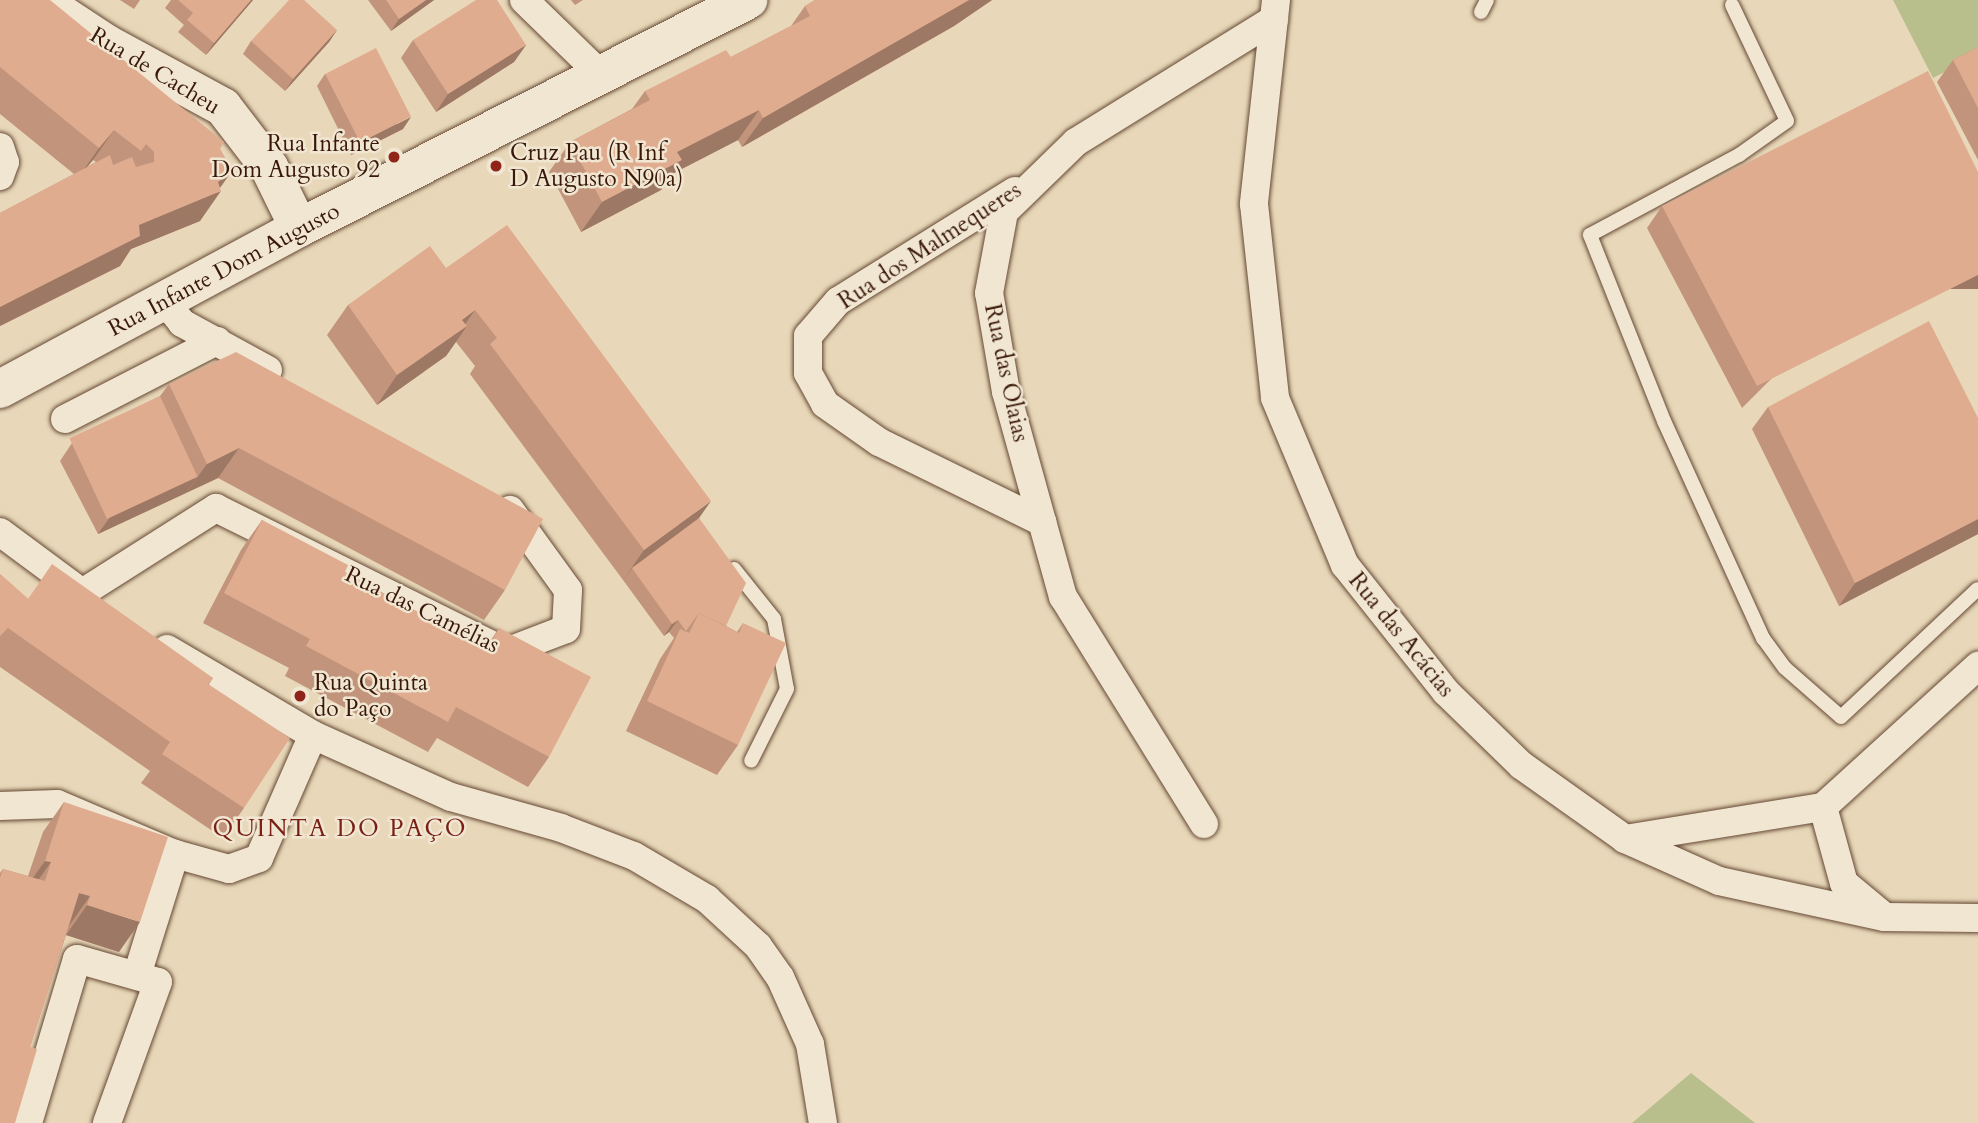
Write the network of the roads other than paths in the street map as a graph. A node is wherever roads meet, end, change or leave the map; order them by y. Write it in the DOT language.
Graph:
graph roads {
  1 [pos="40,0"];
  2 [pos="524,0"];
  3 [pos="748,0"];
  4 [pos="1732,5"];
  5 [pos="1275,10"];
  6 [pos="601,75"];
  7 [pos="0,147"];
  8 [pos="1045,173"];
  9 [pos="0,176"];
  10 [pos="299,228"];
  11 [pos="166,303"];
  12 [pos="217,341"];
  13 [pos="38,368"];
  14 [pos="289,383"];
  15 [pos="0,389"];
  16 [pos="0,410"];
  17 [pos="65,419"];
  18 [pos="490,492"];
  19 [pos="1042,522"];
  20 [pos="0,532"];
  21 [pos="724,555"];
  22 [pos="1978,589"];
  23 [pos="143,633"];
  24 [pos="1978,666"];
  25 [pos="313,735"];
  26 [pos="751,761"];
  27 [pos="0,806"];
  28 [pos="1823,807"];
  29 [pos="1204,824"];
  30 [pos="1625,839"];
  31 [pos="175,854"];
  32 [pos="1884,917"];
  33 [pos="1978,918"];
  34 [pos="137,975"];
  35 [pos="27,1123"];
  36 [pos="107,1123"];
  37 [pos="823,1123"];
  1 -- 10 [label="main road, Rua de Cacheu"];
  2 -- 6 [label="street"];
  3 -- 6 [label="main road, Rua Infante Dom Augusto"];
  4 -- 22 [label="lane"];
  5 -- 8 [label="street, Rua das Olaias"];
  5 -- 30 [label="street, Rua das Acácias"];
  6 -- 10 [label="main road, Rua Infante Dom Augusto"];
  7 -- 9 [label="street"];
  8 -- 19 [label="street, Rua das Olaias"];
  8 -- 19 [label="street, Rua dos Malmequeres"];
  10 -- 11 [label="main road, Rua Infante Dom Augusto"];
  11 -- 12 [label="street"];
  11 -- 13 [label="main road, Rua Infante Dom Augusto"];
  12 -- 14 [label="street"];
  12 -- 17 [label="street"];
  13 -- 15 [label="main road, Rua Infante Dom Augusto"];
  13 -- 16 [label="street"];
  18 -- 20 [label="street, Rua das Camélias"];
  19 -- 29 [label="street, Rua das Olaias"];
  21 -- 26 [label="lane"];
  23 -- 25 [label="street"];
  24 -- 28 [label="street"];
  25 -- 31 [label="street"];
  25 -- 37 [label="street"];
  27 -- 31 [label="street"];
  28 -- 30 [label="street"];
  28 -- 32 [label="street"];
  30 -- 32 [label="street, Rua das Acácias"];
  31 -- 34 [label="street"];
  32 -- 33 [label="street, Rua das Acácias"];
  34 -- 35 [label="street"];
  34 -- 36 [label="street"];
}
